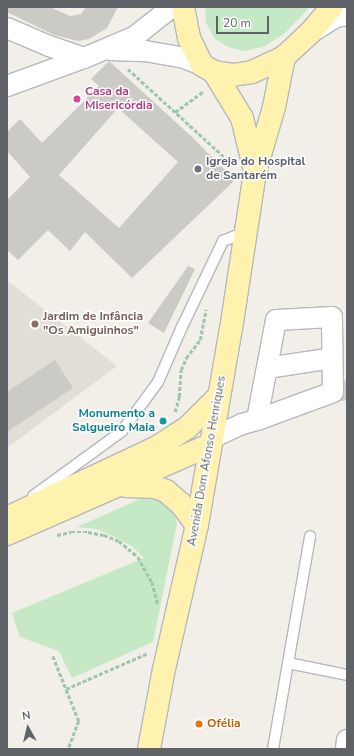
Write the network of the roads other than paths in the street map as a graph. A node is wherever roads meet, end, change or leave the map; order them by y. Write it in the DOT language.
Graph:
graph roads {
  1 [pos="172,7"];
  2 [pos="183,7"];
  3 [pos="332,7"];
  4 [pos="347,15"];
  5 [pos="7,28"];
  6 [pos="310,33"];
  7 [pos="104,50"];
  8 [pos="284,57"];
  9 [pos="84,58"];
  10 [pos="208,68"];
  11 [pos="7,86"];
  12 [pos="255,172"];
  13 [pos="245,232"];
  14 [pos="332,358"];
  15 [pos="267,368"];
  16 [pos="219,396"];
  17 [pos="256,420"];
  18 [pos="211,442"];
  19 [pos="118,486"];
  20 [pos="7,517"];
  21 [pos="197,525"];
  22 [pos="7,534"];
  23 [pos="310,536"];
  24 [pos="288,663"];
  25 [pos="347,675"];
  26 [pos="347,740"];
  27 [pos="149,749"];
  28 [pos="273,749"];
  29 [pos="346,749"];
  1 -- 7 [label="street"];
  2 -- 10 [label="main road, Avenida Dom Afonso Henriques"];
  3 -- 6 [label="main road"];
  4 -- 6 [label="street"];
  5 -- 9 [label="street"];
  6 -- 8 [label="main road"];
  7 -- 9 [label="street"];
  7 -- 10 [label="street"];
  8 -- 10 [label="main road"];
  8 -- 12 [label="main road, Avenida Dom Afonso Henriques"];
  9 -- 11 [label="street"];
  10 -- 12 [label="main road, Avenida Dom Afonso Henriques"];
  12 -- 13 [label="main road, Avenida Dom Afonso Henriques"];
  13 -- 16 [label="main road, Avenida Dom Afonso Henriques"];
  13 -- 20 [label="lane"];
  14 -- 15 [label="street"];
  14 -- 15 [label="street"];
  14 -- 17 [label="street"];
  15 -- 17 [label="street"];
  16 -- 18 [label="main road, Avenida Dom Afonso Henriques"];
  16 -- 20 [label="main road"];
  17 -- 18 [label="street"];
  18 -- 19 [label="main road"];
  18 -- 21 [label="main road, Avenida Dom Afonso Henriques"];
  19 -- 21 [label="main road"];
  19 -- 22 [label="main road"];
  21 -- 27 [label="main road, Avenida Dom Afonso Henriques"];
  23 -- 24 [label="lane"];
  24 -- 25 [label="lane"];
  24 -- 28 [label="lane"];
  26 -- 29 [label="street"];
}
